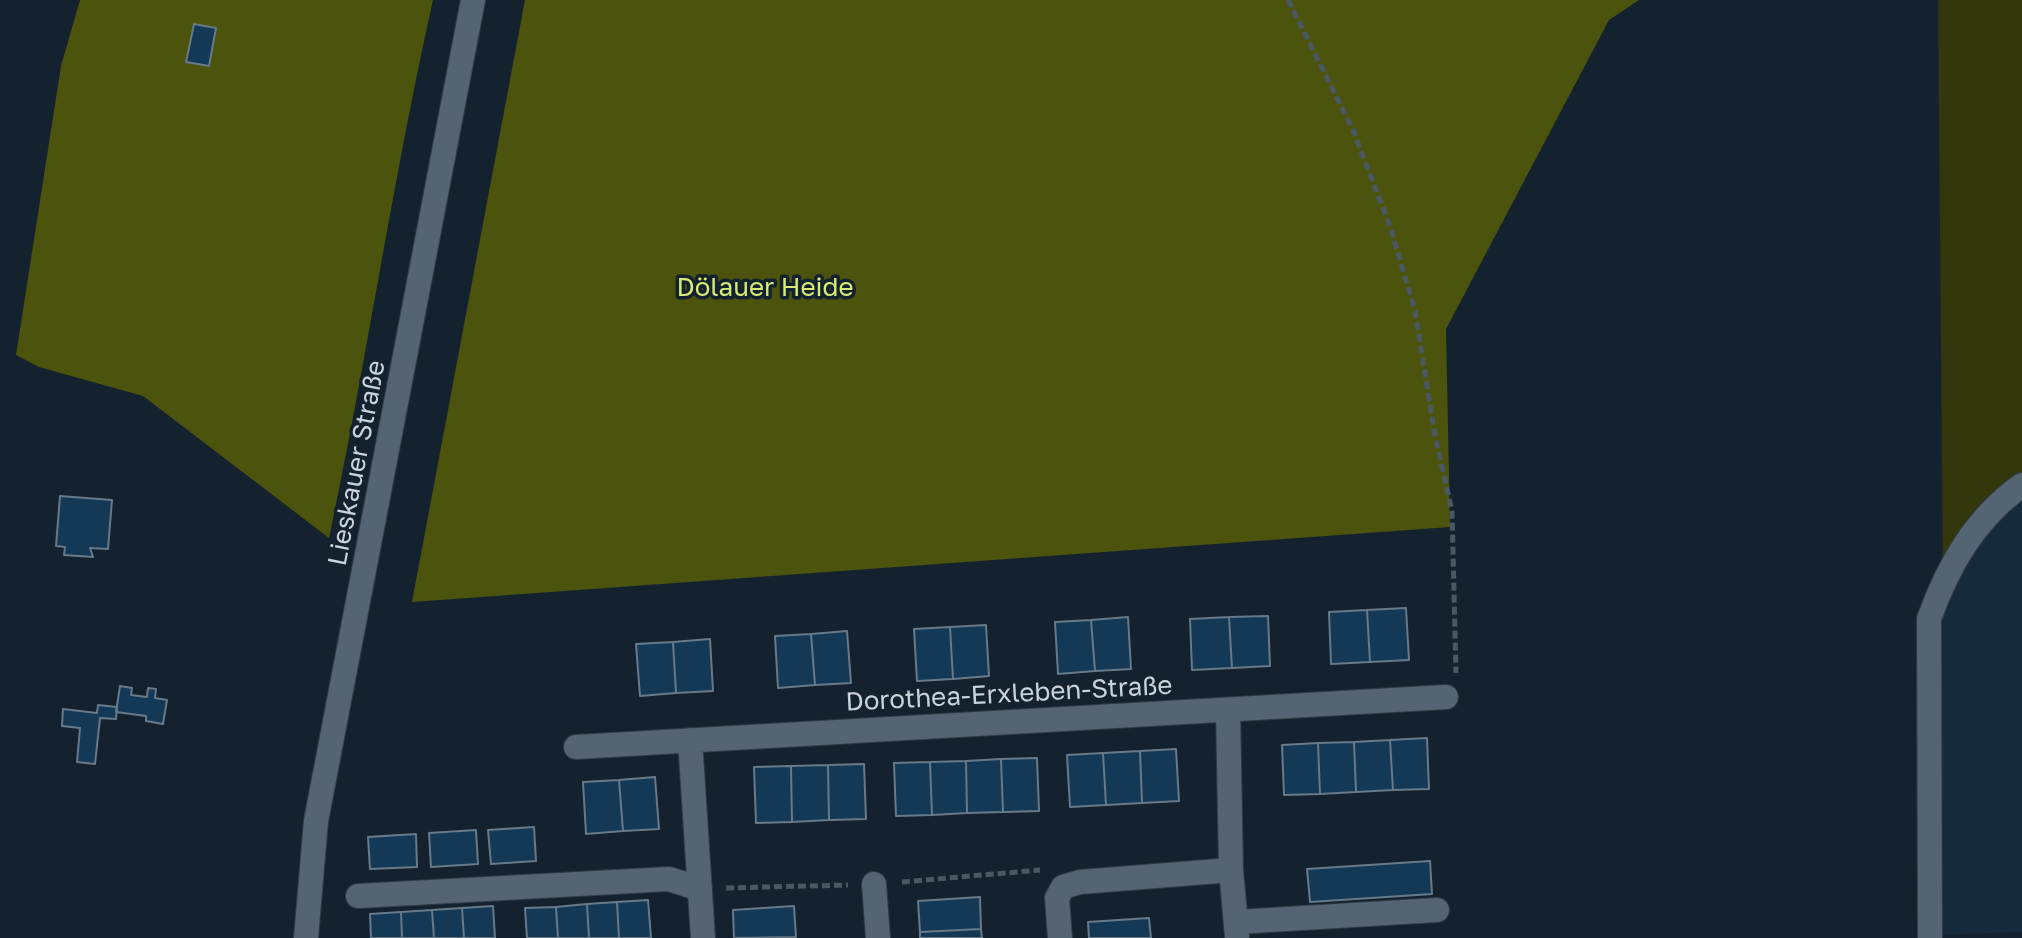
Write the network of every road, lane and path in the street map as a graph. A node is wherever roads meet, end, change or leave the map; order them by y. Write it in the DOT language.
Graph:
graph roads {
  1 [pos="473,0"];
  2 [pos="1288,0"];
  3 [pos="2022,485"];
  4 [pos="1446,697"];
  5 [pos="1228,710"];
  6 [pos="690,740"];
  7 [pos="576,747"];
  8 [pos="1231,870"];
  9 [pos="874,884"];
  10 [pos="700,889"];
  11 [pos="358,896"];
  12 [pos="1437,910"];
  13 [pos="1236,930"];
  14 [pos="306,938"];
  15 [pos="703,938"];
  16 [pos="878,938"];
  17 [pos="1060,938"];
  18 [pos="1930,938"];
  1 -- 14 [label="street, Lieskauer Straße"];
  2 -- 4 [label="path"];
  3 -- 18 [label="street"];
  4 -- 5 [label="street, Dorothea-Erxleben-Straße"];
  5 -- 6 [label="street, Dorothea-Erxleben-Straße"];
  5 -- 8 [label="street"];
  6 -- 7 [label="street, Dorothea-Erxleben-Straße"];
  6 -- 10 [label="street"];
  8 -- 13 [label="street"];
  8 -- 17 [label="street"];
  9 -- 16 [label="street"];
  10 -- 11 [label="street"];
  10 -- 15 [label="street"];
  12 -- 13 [label="street"];
}
